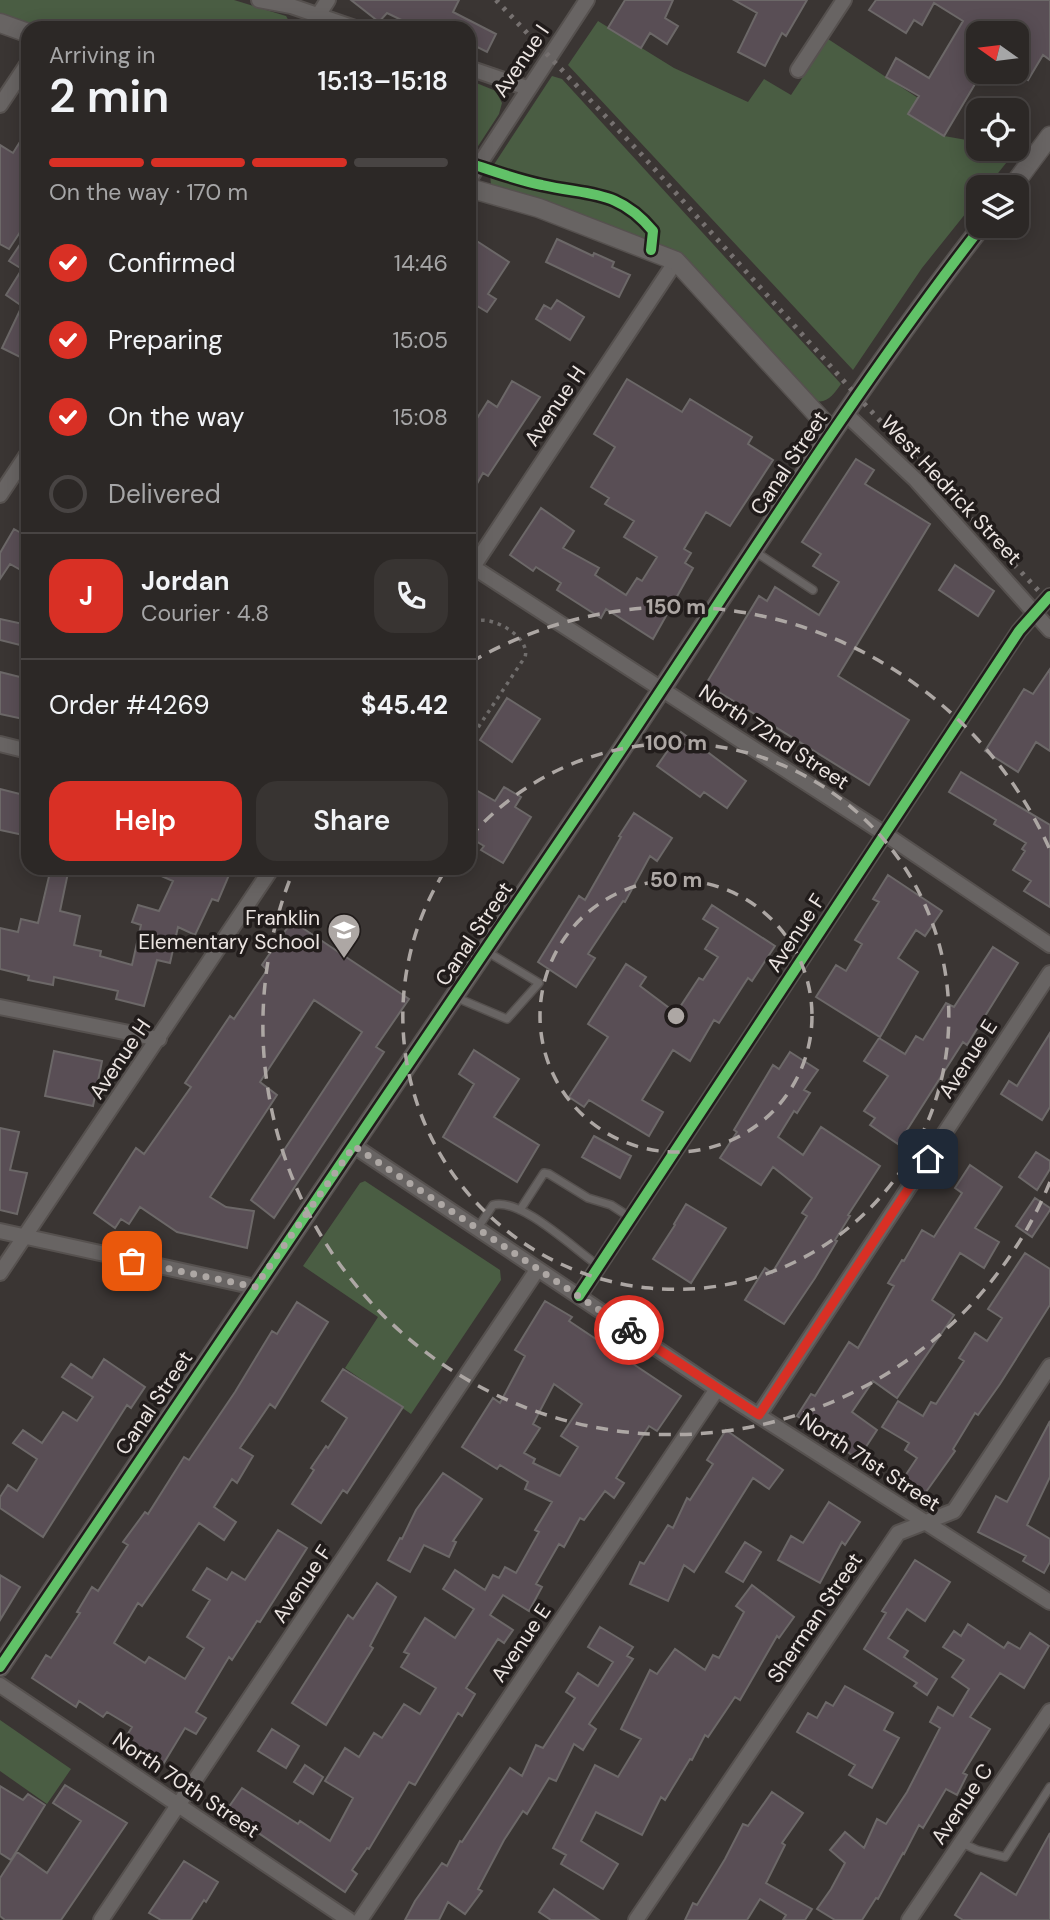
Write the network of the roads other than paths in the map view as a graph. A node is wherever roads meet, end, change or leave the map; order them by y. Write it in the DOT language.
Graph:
graph roads {
  1 [pos="259,0"];
  2 [pos="328,0"];
  3 [pos="587,0"];
  4 [pos="844,0"];
  5 [pos="318,15"];
  6 [pos="314,21"];
  7 [pos="335,21"];
  8 [pos="0,23"];
  9 [pos="21,30"];
  10 [pos="476,70"];
  11 [pos="798,70"];
  12 [pos="21,73"];
  13 [pos="527,88"];
  14 [pos="0,105"];
  15 [pos="1050,136"];
  16 [pos="476,169"];
  17 [pos="1021,175"];
  18 [pos="476,190"];
  19 [pos="973,238"];
  20 [pos="676,261"];
  21 [pos="845,413"];
  22 [pos="832,431"];
  23 [pos="21,464"];
  24 [pos="0,495"];
  25 [pos="753,551"];
  26 [pos="476,562"];
  27 [pos="476,573"];
  28 [pos="813,590"];
  29 [pos="1050,596"];
  30 [pos="1035,614"];
  31 [pos="1050,630"];
  32 [pos="663,689"];
  33 [pos="0,744"];
  34 [pos="21,749"];
  35 [pos="885,834"];
  36 [pos="267,875"];
  37 [pos="1050,944"];
  38 [pos="486,951"];
  39 [pos="1050,973"];
  40 [pos="455,997"];
  41 [pos="0,1007"];
  42 [pos="159,1039"];
  43 [pos="354,1146"];
  44 [pos="520,1210"];
  45 [pos="631,1218"];
  46 [pos="477,1230"];
  47 [pos="0,1231"];
  48 [pos="25,1237"];
  49 [pos="599,1266"];
  50 [pos="537,1270"];
  51 [pos="0,1273"];
  52 [pos="255,1287"];
  53 [pos="579,1296"];
  54 [pos="1050,1366"];
  55 [pos="717,1389"];
  56 [pos="759,1415"];
  57 [pos="924,1522"];
  58 [pos="1050,1602"];
  59 [pos="0,1667"];
  60 [pos="0,1685"];
  61 [pos="1050,1711"];
  62 [pos="1050,1787"];
  63 [pos="179,1805"];
  64 [pos="961,1842"];
  65 [pos="101,1920"];
  66 [pos="349,1920"];
  67 [pos="360,1920"];
  68 [pos="636,1920"];
  69 [pos="909,1920"];
  1 -- 5 [label="street"];
  2 -- 5 [label="street"];
  3 -- 13 [label="street, Avenue I"];
  4 -- 11 [label="street"];
  5 -- 6 [label="street"];
  5 -- 7 [label="street"];
  8 -- 9 [label="street"];
  10 -- 13 [label="street"];
  12 -- 14 [label="street"];
  13 -- 16 [label="street, Avenue I"];
  15 -- 17 [label="street"];
  18 -- 20 [label="street"];
  19 -- 21 [label="street, Canal Street"];
  20 -- 22 [label="street"];
  20 -- 26 [label="street, Avenue H"];
  21 -- 22 [label="street, Canal Street"];
  21 -- 30 [label="street, West Hedrick Street"];
  22 -- 25 [label="street, Canal Street"];
  23 -- 24 [label="street"];
  25 -- 28 [label="lane"];
  25 -- 32 [label="street, Canal Street"];
  27 -- 32 [label="street, North 72nd Street"];
  29 -- 30 [label="street, Avenue F"];
  30 -- 31 [label="street, West Hedrick Street"];
  30 -- 35 [label="street, Avenue F"];
  32 -- 35 [label="street, North 72nd Street"];
  32 -- 38 [label="street, Canal Street"];
  33 -- 34 [label="street"];
  35 -- 37 [label="street, North 72nd Street"];
  35 -- 45 [label="street, Avenue F"];
  36 -- 42 [label="street, Avenue H"];
  38 -- 40 [label="street, Canal Street"];
  38 -- 40 [label="lane"];
  39 -- 56 [label="street, Avenue E"];
  40 -- 43 [label="street, Canal Street"];
  41 -- 42 [label="street"];
  42 -- 48 [label="street, Avenue H"];
  43 -- 46 [label="street, North 71st Street"];
  43 -- 52 [label="street, Canal Street"];
  44 -- 45 [label="lane"];
  44 -- 46 [label="lane"];
  44 -- 49 [label="lane"];
  45 -- 49 [label="street, Avenue F"];
  46 -- 50 [label="street, North 71st Street"];
  47 -- 48 [label="street"];
  48 -- 51 [label="street, Avenue H"];
  48 -- 52 [label="street"];
  49 -- 53 [label="street, Avenue F"];
  50 -- 53 [label="street, North 71st Street"];
  50 -- 63 [label="street, Avenue F"];
  52 -- 59 [label="street, Canal Street"];
  53 -- 55 [label="street, North 71st Street"];
  54 -- 57 [label="street, Sherman Street"];
  55 -- 56 [label="street, North 71st Street"];
  55 -- 67 [label="street, Avenue E"];
  56 -- 57 [label="street, North 71st Street"];
  57 -- 58 [label="street, North 71st Street"];
  57 -- 68 [label="street, Sherman Street"];
  60 -- 63 [label="street, North 70th Street"];
  61 -- 64 [label="street, Avenue C"];
  62 -- 64 [label="lane"];
  63 -- 65 [label="street, Avenue F"];
  63 -- 66 [label="street, North 70th Street"];
  64 -- 69 [label="street, Avenue C"];
}
